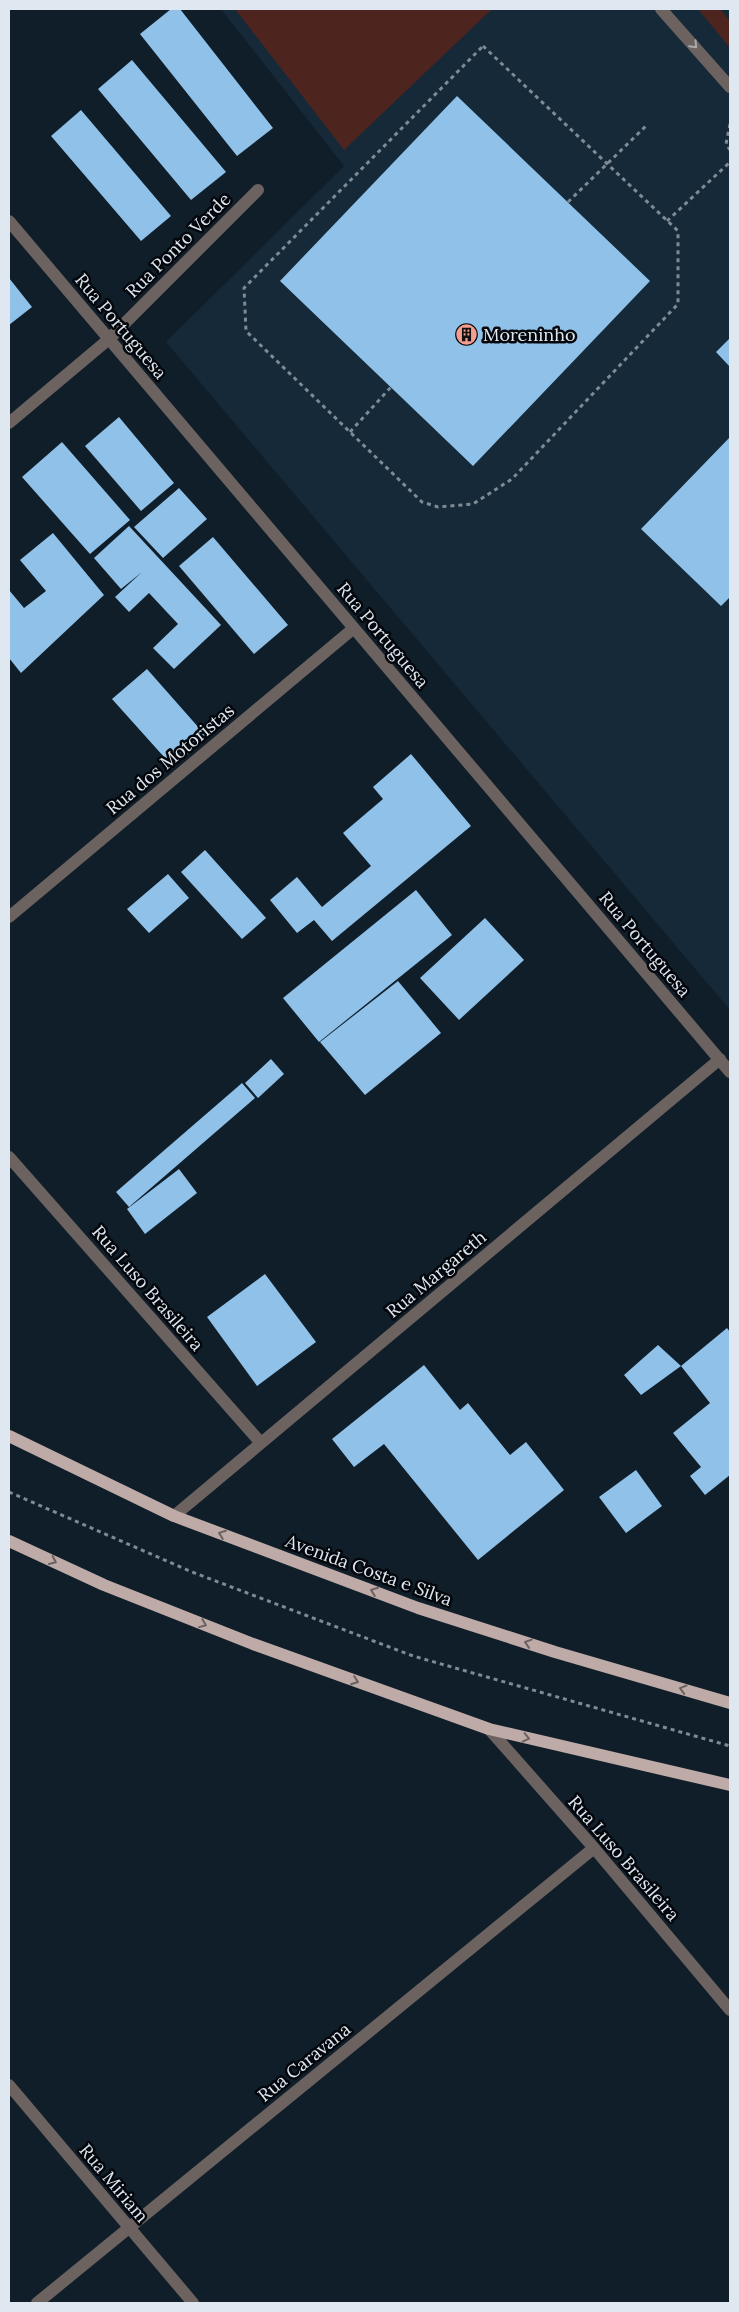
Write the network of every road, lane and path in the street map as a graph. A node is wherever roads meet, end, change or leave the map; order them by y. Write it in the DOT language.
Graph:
graph roads {
  1 [pos="661,9"];
  2 [pos="730,87"];
  3 [pos="648,124"];
  4 [pos="730,124"];
  5 [pos="730,150"];
  6 [pos="730,162"];
  7 [pos="606,163"];
  8 [pos="258,190"];
  9 [pos="568,202"];
  10 [pos="9,221"];
  11 [pos="667,221"];
  12 [pos="108,339"];
  13 [pos="391,386"];
  14 [pos="9,423"];
  15 [pos="350,432"];
  16 [pos="354,628"];
  17 [pos="9,917"];
  18 [pos="720,1059"];
  19 [pos="730,1072"];
  20 [pos="9,1156"];
  21 [pos="9,1436"];
  22 [pos="261,1443"];
  23 [pos="9,1492"];
  24 [pos="174,1516"];
  25 [pos="9,1541"];
  26 [pos="730,1703"];
  27 [pos="489,1729"];
  28 [pos="730,1746"];
  29 [pos="730,1785"];
  30 [pos="594,1848"];
  31 [pos="730,2010"];
  32 [pos="9,2086"];
  33 [pos="129,2228"];
  34 [pos="37,2303"];
  35 [pos="193,2303"];
  1 -- 2 [label="street, one-way"];
  3 -- 7 [label="path"];
  4 -- 5 [label="path"];
  6 -- 11 [label="path"];
  7 -- 9 [label="path"];
  7 -- 11 [label="path"];
  7 -- 15 [label="path"];
  8 -- 12 [label="street, Rua Ponto Verde"];
  10 -- 12 [label="street, Rua Portuguesa"];
  11 -- 15 [label="path"];
  12 -- 14 [label="street, Rua Ponto Verde"];
  12 -- 16 [label="street, Rua Portuguesa"];
  13 -- 15 [label="path"];
  16 -- 17 [label="street, Rua dos Motoristas"];
  16 -- 18 [label="street, Rua Portuguesa"];
  18 -- 19 [label="street, Rua Portuguesa"];
  18 -- 22 [label="street, Rua Margareth"];
  20 -- 22 [label="street, Rua Luso Brasileira"];
  21 -- 24 [label="main road, Avenida Costa e Silva"];
  22 -- 24 [label="street, Rua Margareth"];
  23 -- 28 [label="path"];
  26 -- 24 [label="main road, Avenida Costa e Silva, one-way"];
  25 -- 27 [label="main road, one-way"];
  27 -- 29 [label="main road, one-way"];
  27 -- 30 [label="street, Rua Luso Brasileira"];
  30 -- 31 [label="street, Rua Luso Brasileira"];
  30 -- 33 [label="street, Rua Caravana"];
  32 -- 33 [label="street, Rua Miriam"];
  33 -- 34 [label="street, Rua Caravana"];
  33 -- 35 [label="street, Rua Miriam"];
}
